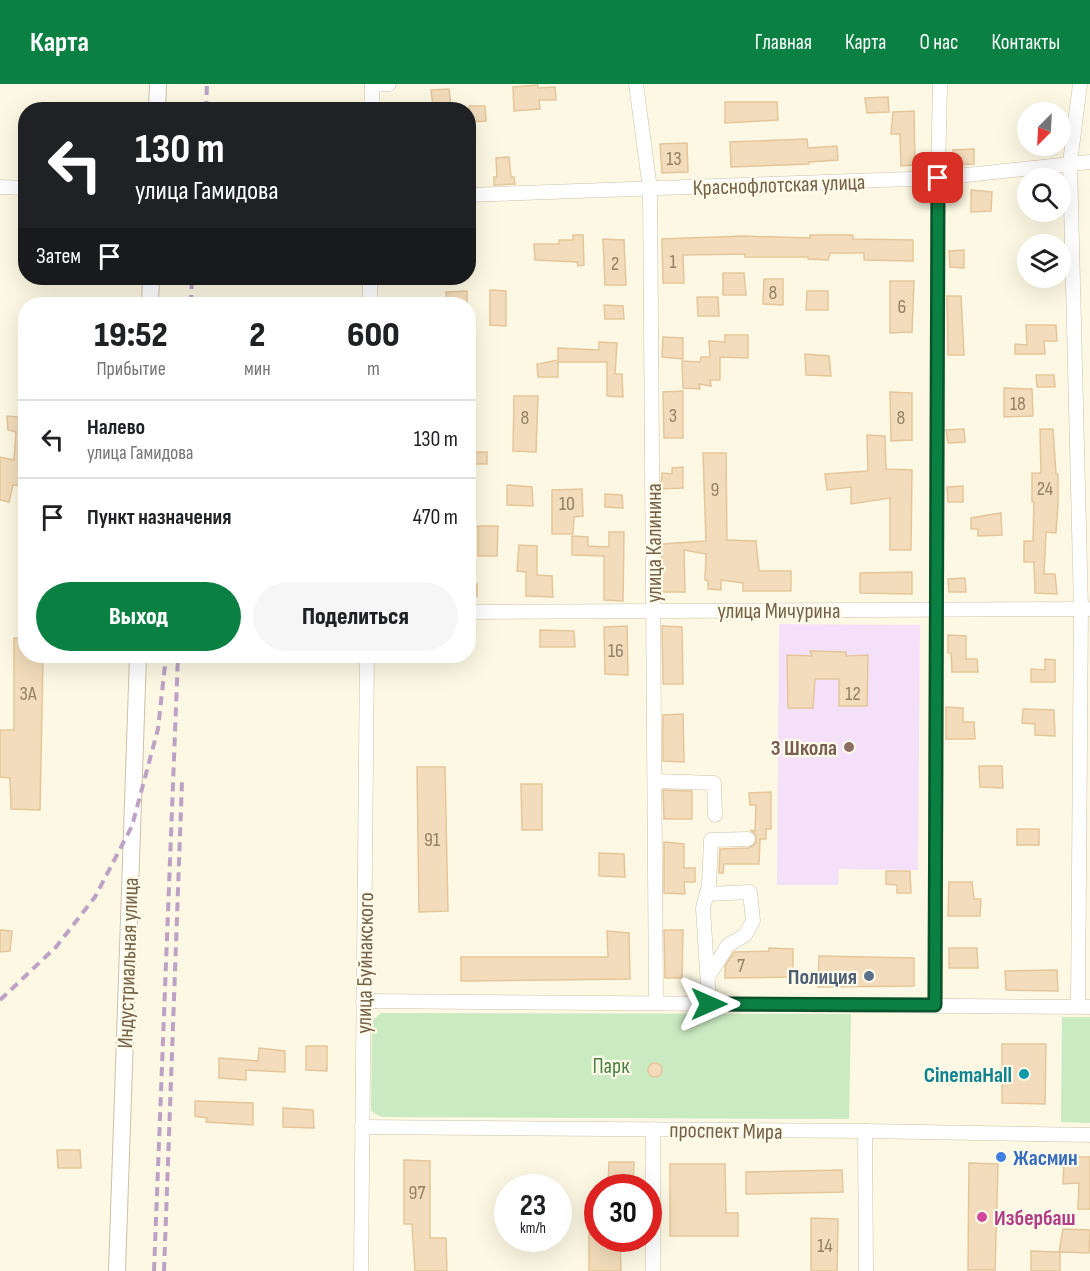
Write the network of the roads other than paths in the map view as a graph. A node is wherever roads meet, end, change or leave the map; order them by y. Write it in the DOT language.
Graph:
graph roads {
  1 [pos="158,84"];
  2 [pos="389,84"];
  3 [pos="636,84"];
  4 [pos="940,84"];
  5 [pos="1080,84"];
  6 [pos="372,85"];
  7 [pos="157,102"];
  8 [pos="372,102"];
  9 [pos="1090,162"];
  10 [pos="1070,163"];
  11 [pos="938,178"];
  12 [pos="0,187"];
  13 [pos="18,188"];
  14 [pos="650,189"];
  15 [pos="476,195"];
  16 [pos="937,609"];
  17 [pos="1086,609"];
  18 [pos="653,611"];
  19 [pos="476,612"];
  20 [pos="138,663"];
  21 [pos="367,663"];
  22 [pos="654,781"];
  23 [pos="715,815"];
  24 [pos="748,838"];
  25 [pos="707,894"];
  26 [pos="708,977"];
  27 [pos="363,1000"];
  28 [pos="656,1003"];
  29 [pos="709,1004"];
  30 [pos="935,1005"];
  31 [pos="1084,1007"];
  32 [pos="362,1127"];
  33 [pos="653,1129"];
  34 [pos="865,1131"];
  35 [pos="1090,1135"];
  36 [pos="117,1271"];
  37 [pos="361,1271"];
  38 [pos="653,1271"];
  39 [pos="866,1271"];
  1 -- 7 [label="street"];
  2 -- 6 [label="street"];
  3 -- 14 [label="street, улица Калинина"];
  4 -- 11 [label="street"];
  5 -- 10 [label="street"];
  6 -- 8 [label="street"];
  9 -- 10 [label="street, Краснофлотская улица"];
  10 -- 11 [label="street, Краснофлотская улица"];
  10 -- 17 [label="street"];
  11 -- 14 [label="street, Краснофлотская улица"];
  11 -- 16 [label="street"];
  12 -- 13 [label="street"];
  14 -- 15 [label="street, Краснофлотская улица"];
  14 -- 18 [label="street, улица Калинина"];
  16 -- 17 [label="street, улица Мичурина"];
  16 -- 18 [label="street, улица Мичурина"];
  16 -- 30 [label="street"];
  17 -- 31 [label="street"];
  18 -- 19 [label="street, улица Мичурина"];
  18 -- 22 [label="street, улица Калинина"];
  20 -- 36 [label="street, Индустриальная улица"];
  21 -- 27 [label="street, улица Буйнакского"];
  22 -- 23 [label="street"];
  22 -- 28 [label="street, улица Калинина"];
  24 -- 25 [label="street"];
  25 -- 26 [label="street"];
  25 -- 26 [label="street"];
  26 -- 29 [label="street"];
  27 -- 28 [label="street"];
  27 -- 32 [label="street, улица Буйнакского"];
  28 -- 29 [label="street"];
  29 -- 30 [label="street"];
  30 -- 31 [label="street"];
  32 -- 33 [label="street, проспект Мира"];
  32 -- 37 [label="street, улица Буйнакского"];
  33 -- 34 [label="street, проспект Мира"];
  33 -- 38 [label="street"];
  34 -- 35 [label="street, проспект Мира"];
  34 -- 39 [label="street"];
}
